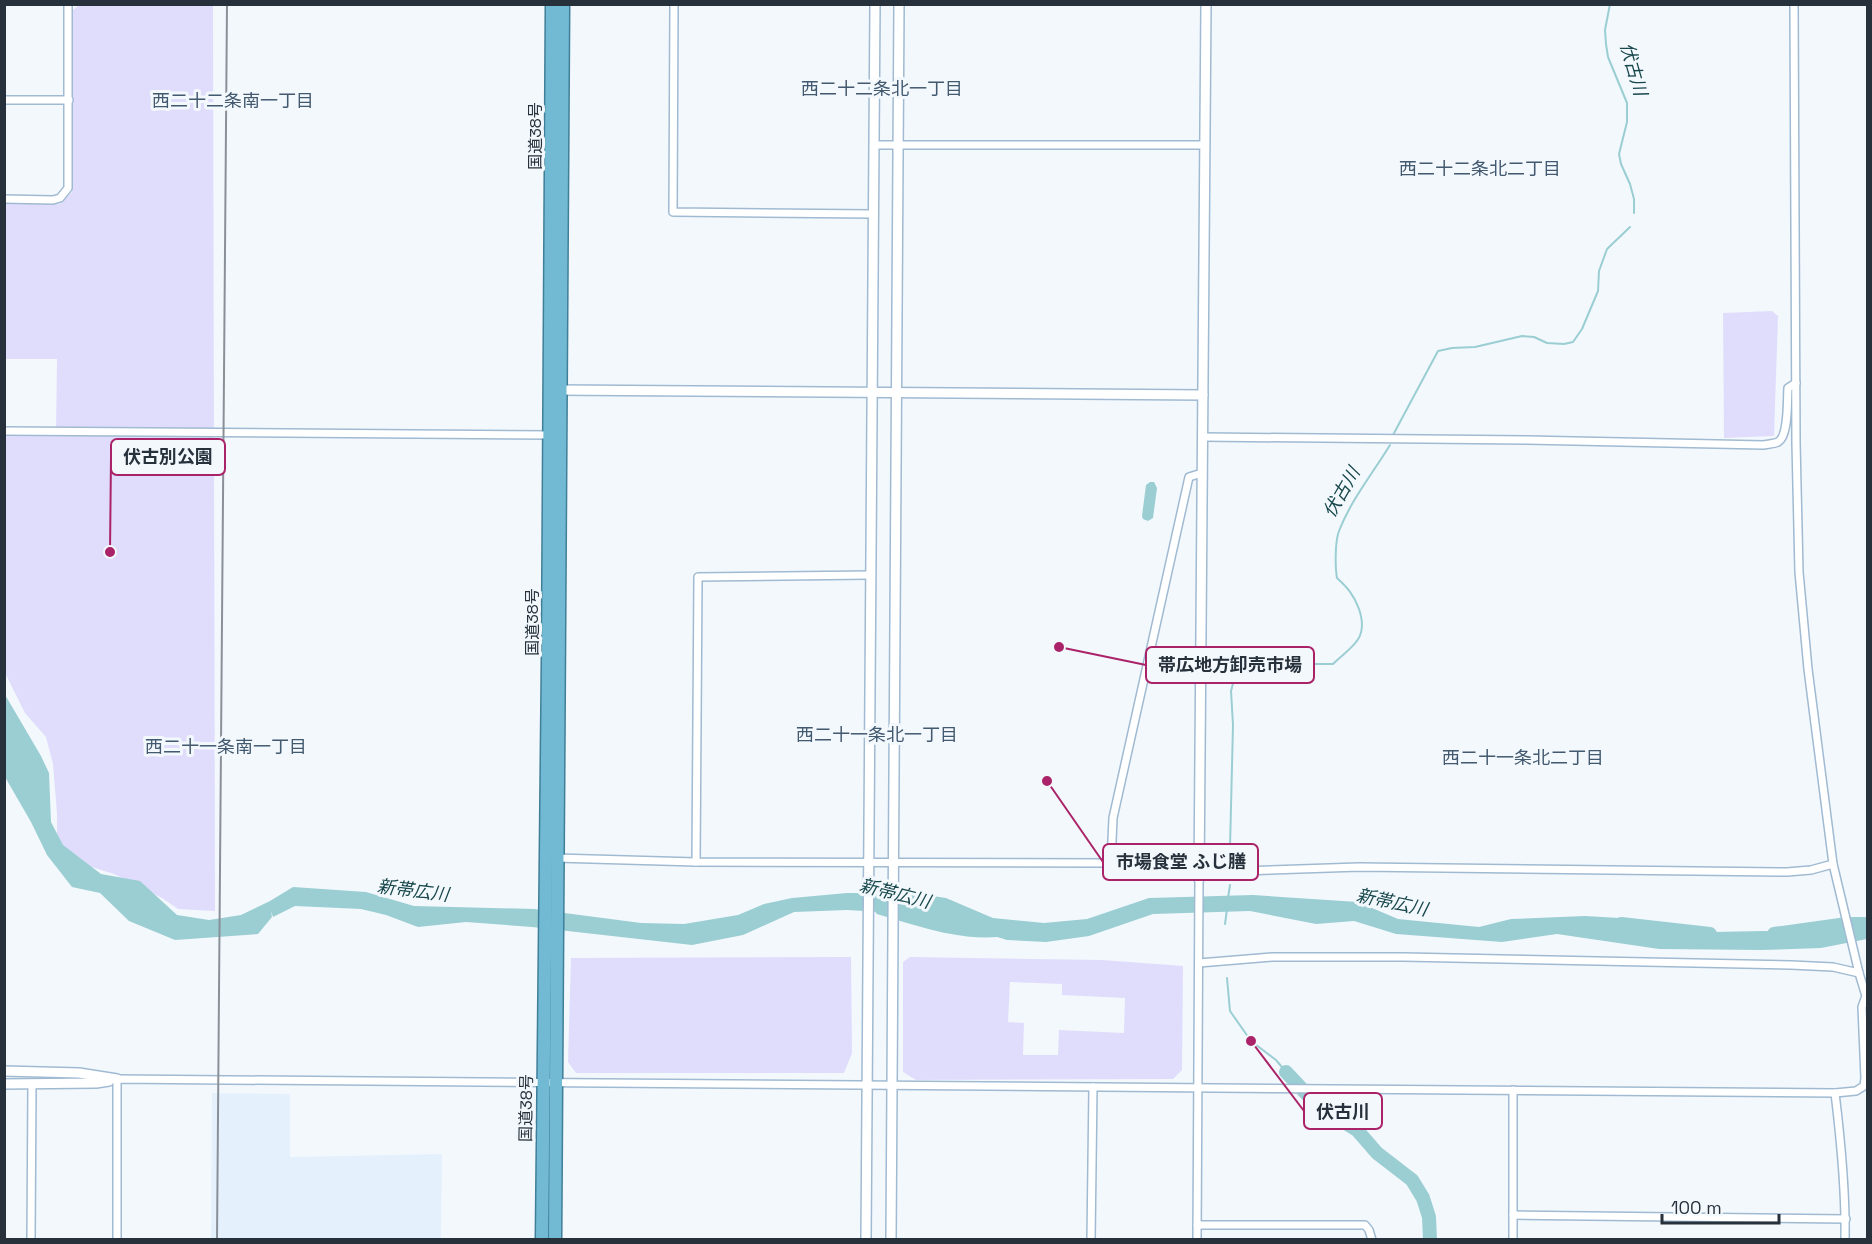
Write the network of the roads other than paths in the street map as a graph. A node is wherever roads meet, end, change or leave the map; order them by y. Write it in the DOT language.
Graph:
graph roads {
  1 [pos="68,4"];
  2 [pos="552,4"];
  3 [pos="563,4"];
  4 [pos="674,4"];
  5 [pos="875,4"];
  6 [pos="899,4"];
  7 [pos="1206,4"];
  8 [pos="1794,4"];
  9 [pos="4,100"];
  10 [pos="69,100"];
  11 [pos="898,144"];
  12 [pos="874,145"];
  13 [pos="1206,146"];
  14 [pos="4,199"];
  15 [pos="873,214"];
  16 [pos="1796,383"];
  17 [pos="555,390"];
  18 [pos="872,392"];
  19 [pos="897,392"];
  20 [pos="1203,395"];
  21 [pos="4,431"];
  22 [pos="555,435"];
  23 [pos="1203,437"];
  24 [pos="1202,473"];
  25 [pos="870,575"];
  26 [pos="552,858"];
  27 [pos="696,862"];
  28 [pos="868,862"];
  29 [pos="894,862"];
  30 [pos="1111,863"];
  31 [pos="1833,864"];
  32 [pos="1199,866"];
  33 [pos="1199,879"];
  34 [pos="1198,963"];
  35 [pos="1859,973"];
  36 [pos="4,1071"];
  37 [pos="32,1071"];
  38 [pos="117,1079"];
  39 [pos="550,1083"];
  40 [pos="4,1084"];
  41 [pos="32,1084"];
  42 [pos="866,1085"];
  43 [pos="892,1085"];
  44 [pos="1093,1087"];
  45 [pos="1198,1088"];
  46 [pos="1513,1090"];
  47 [pos="1834,1093"];
  48 [pos="1513,1215"];
  49 [pos="1846,1219"];
  50 [pos="1197,1226"];
  51 [pos="31,1239"];
  52 [pos="117,1239"];
  53 [pos="542,1239"];
  54 [pos="555,1239"];
  55 [pos="866,1239"];
  56 [pos="891,1239"];
  57 [pos="1091,1239"];
  58 [pos="1197,1239"];
  59 [pos="1372,1239"];
  60 [pos="1513,1239"];
  61 [pos="1845,1239"];
  1 -- 10 [label="street"];
  2 -- 17 [label="highway, 国道38号"];
  3 -- 17 [label="highway, 国道38号"];
  4 -- 15 [label="street"];
  5 -- 12 [label="street"];
  6 -- 11 [label="street"];
  7 -- 13 [label="street"];
  8 -- 16 [label="street"];
  9 -- 10 [label="street"];
  10 -- 14 [label="street"];
  11 -- 12 [label="street"];
  11 -- 13 [label="street"];
  11 -- 19 [label="street"];
  12 -- 15 [label="street"];
  13 -- 20 [label="street"];
  15 -- 18 [label="street"];
  16 -- 23 [label="street"];
  16 -- 31 [label="street"];
  17 -- 18 [label="street"];
  17 -- 22 [label="highway, 国道38号"];
  18 -- 19 [label="street"];
  18 -- 25 [label="street"];
  19 -- 20 [label="street"];
  19 -- 29 [label="street"];
  20 -- 23 [label="street"];
  21 -- 22 [label="street"];
  22 -- 26 [label="highway, 国道38号"];
  23 -- 24 [label="street"];
  24 -- 30 [label="street"];
  24 -- 32 [label="street"];
  25 -- 27 [label="street"];
  25 -- 28 [label="street"];
  26 -- 27 [label="street"];
  26 -- 39 [label="highway, 国道38号"];
  27 -- 28 [label="street"];
  28 -- 29 [label="street"];
  28 -- 42 [label="street"];
  29 -- 30 [label="street"];
  29 -- 43 [label="street"];
  30 -- 32 [label="street"];
  31 -- 32 [label="street"];
  31 -- 35 [label="street"];
  32 -- 33 [label="street"];
  33 -- 34 [label="street"];
  34 -- 35 [label="street"];
  34 -- 45 [label="street"];
  35 -- 47 [label="street"];
  36 -- 37 [label="street"];
  37 -- 38 [label="street"];
  37 -- 41 [label="street"];
  38 -- 39 [label="street"];
  38 -- 41 [label="street"];
  38 -- 52 [label="street"];
  39 -- 42 [label="street"];
  39 -- 53 [label="highway, 国道38号"];
  39 -- 54 [label="highway, 国道38号"];
  40 -- 41 [label="street"];
  41 -- 51 [label="street"];
  42 -- 43 [label="street"];
  42 -- 55 [label="street"];
  43 -- 44 [label="street"];
  43 -- 56 [label="street"];
  44 -- 45 [label="street"];
  44 -- 57 [label="street"];
  45 -- 46 [label="street"];
  45 -- 50 [label="street"];
  46 -- 47 [label="street"];
  46 -- 48 [label="street"];
  47 -- 49 [label="street"];
  48 -- 49 [label="street"];
  48 -- 60 [label="street"];
  49 -- 61 [label="street"];
  50 -- 58 [label="street"];
  50 -- 59 [label="street"];
}
